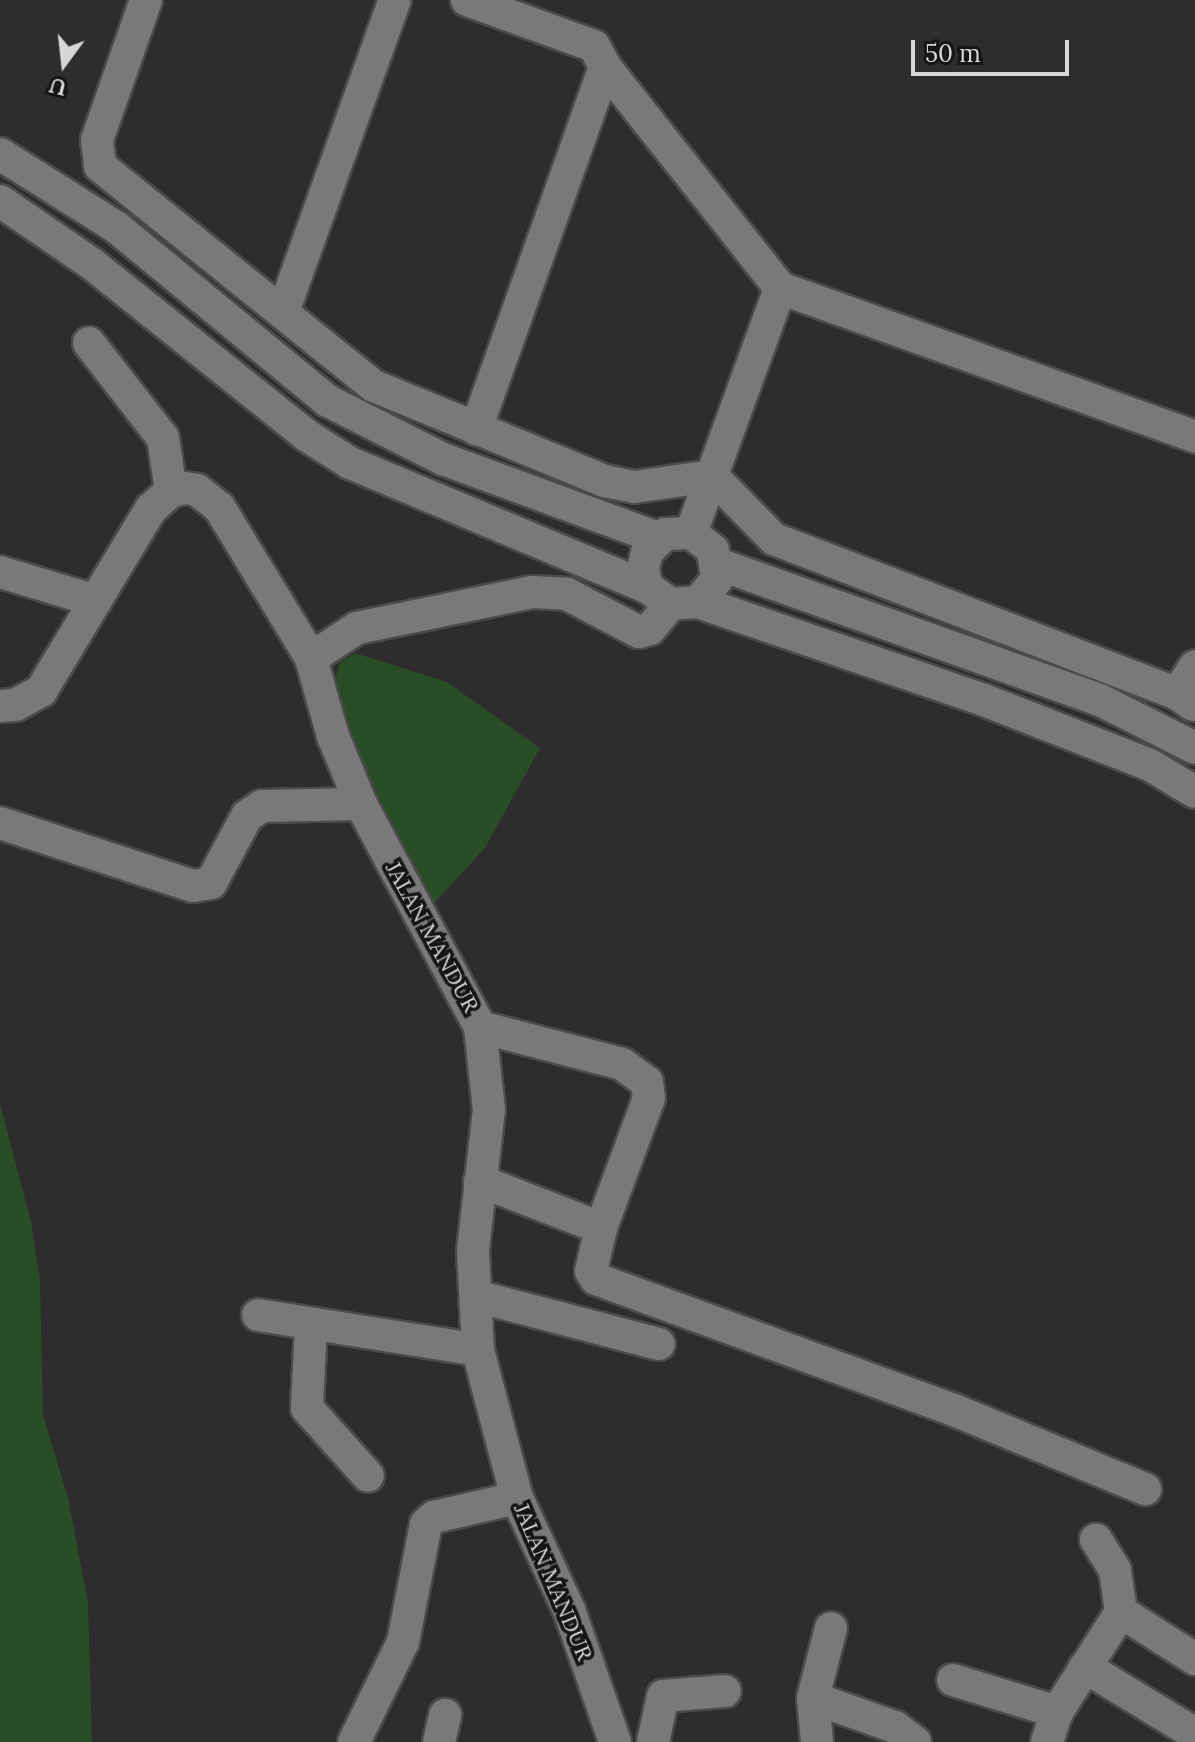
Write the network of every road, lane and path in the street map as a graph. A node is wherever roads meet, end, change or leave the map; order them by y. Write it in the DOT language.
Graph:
graph roads {
  1 [pos="146,0"];
  2 [pos="395,0"];
  3 [pos="467,0"];
  4 [pos="605,67"];
  5 [pos="0,154"];
  6 [pos="0,201"];
  7 [pos="780,288"];
  8 [pos="283,312"];
  9 [pos="89,343"];
  10 [pos="476,429"];
  11 [pos="1195,437"];
  12 [pos="712,476"];
  13 [pos="171,491"];
  14 [pos="691,533"];
  15 [pos="658,538"];
  16 [pos="718,564"];
  17 [pos="0,572"];
  18 [pos="672,598"];
  19 [pos="96,601"];
  20 [pos="311,658"];
  21 [pos="1195,666"];
  22 [pos="1186,700"];
  23 [pos="0,706"];
  24 [pos="1195,748"];
  25 [pos="1195,792"];
  26 [pos="361,804"];
  27 [pos="0,823"];
  28 [pos="480,1027"];
  29 [pos="480,1181"];
  30 [pos="601,1228"];
  31 [pos="476,1296"];
  32 [pos="258,1315"];
  33 [pos="311,1325"];
  34 [pos="659,1344"];
  35 [pos="478,1350"];
  36 [pos="368,1476"];
  37 [pos="1145,1489"];
  38 [pos="517,1498"];
  39 [pos="1096,1539"];
  40 [pos="1121,1612"];
  41 [pos="831,1628"];
  42 [pos="1195,1659"];
  43 [pos="1085,1667"];
  44 [pos="953,1680"];
  45 [pos="725,1691"];
  46 [pos="813,1698"];
  47 [pos="1052,1727"];
  48 [pos="1195,1734"];
  49 [pos="354,1742"];
  50 [pos="615,1742"];
  51 [pos="653,1742"];
  52 [pos="817,1742"];
  53 [pos="915,1742"];
  1 -- 8 [label="street"];
  2 -- 8 [label="street"];
  3 -- 4 [label="street"];
  4 -- 7 [label="street"];
  4 -- 10 [label="street"];
  5 -- 15 [label="street"];
  6 -- 18 [label="street"];
  7 -- 11 [label="street"];
  7 -- 12 [label="street"];
  8 -- 10 [label="street"];
  9 -- 13 [label="street"];
  10 -- 12 [label="street"];
  12 -- 14 [label="street"];
  12 -- 22 [label="street"];
  13 -- 19 [label="street"];
  13 -- 20 [label="street, JALAN MANDUR"];
  14 -- 15 [label="street"];
  14 -- 16 [label="street"];
  15 -- 18 [label="street"];
  16 -- 18 [label="street"];
  16 -- 24 [label="street"];
  17 -- 19 [label="street"];
  18 -- 20 [label="street"];
  18 -- 25 [label="street"];
  19 -- 23 [label="street"];
  20 -- 26 [label="street, JALAN MANDUR"];
  21 -- 22 [label="street"];
  26 -- 27 [label="street"];
  26 -- 28 [label="street, JALAN MANDUR"];
  28 -- 29 [label="street, JALAN MANDUR"];
  28 -- 30 [label="street"];
  29 -- 30 [label="street"];
  29 -- 31 [label="street, JALAN MANDUR"];
  30 -- 37 [label="street"];
  31 -- 34 [label="street"];
  31 -- 35 [label="street, JALAN MANDUR"];
  32 -- 33 [label="street"];
  33 -- 35 [label="street"];
  33 -- 36 [label="street"];
  35 -- 38 [label="street, JALAN MANDUR"];
  38 -- 49 [label="street"];
  38 -- 50 [label="street, JALAN MANDUR"];
  39 -- 40 [label="street"];
  40 -- 42 [label="street"];
  40 -- 43 [label="street"];
  41 -- 46 [label="street"];
  43 -- 47 [label="street"];
  43 -- 48 [label="street"];
  44 -- 47 [label="street"];
  45 -- 51 [label="street"];
  46 -- 52 [label="street"];
  46 -- 53 [label="street"];
}
